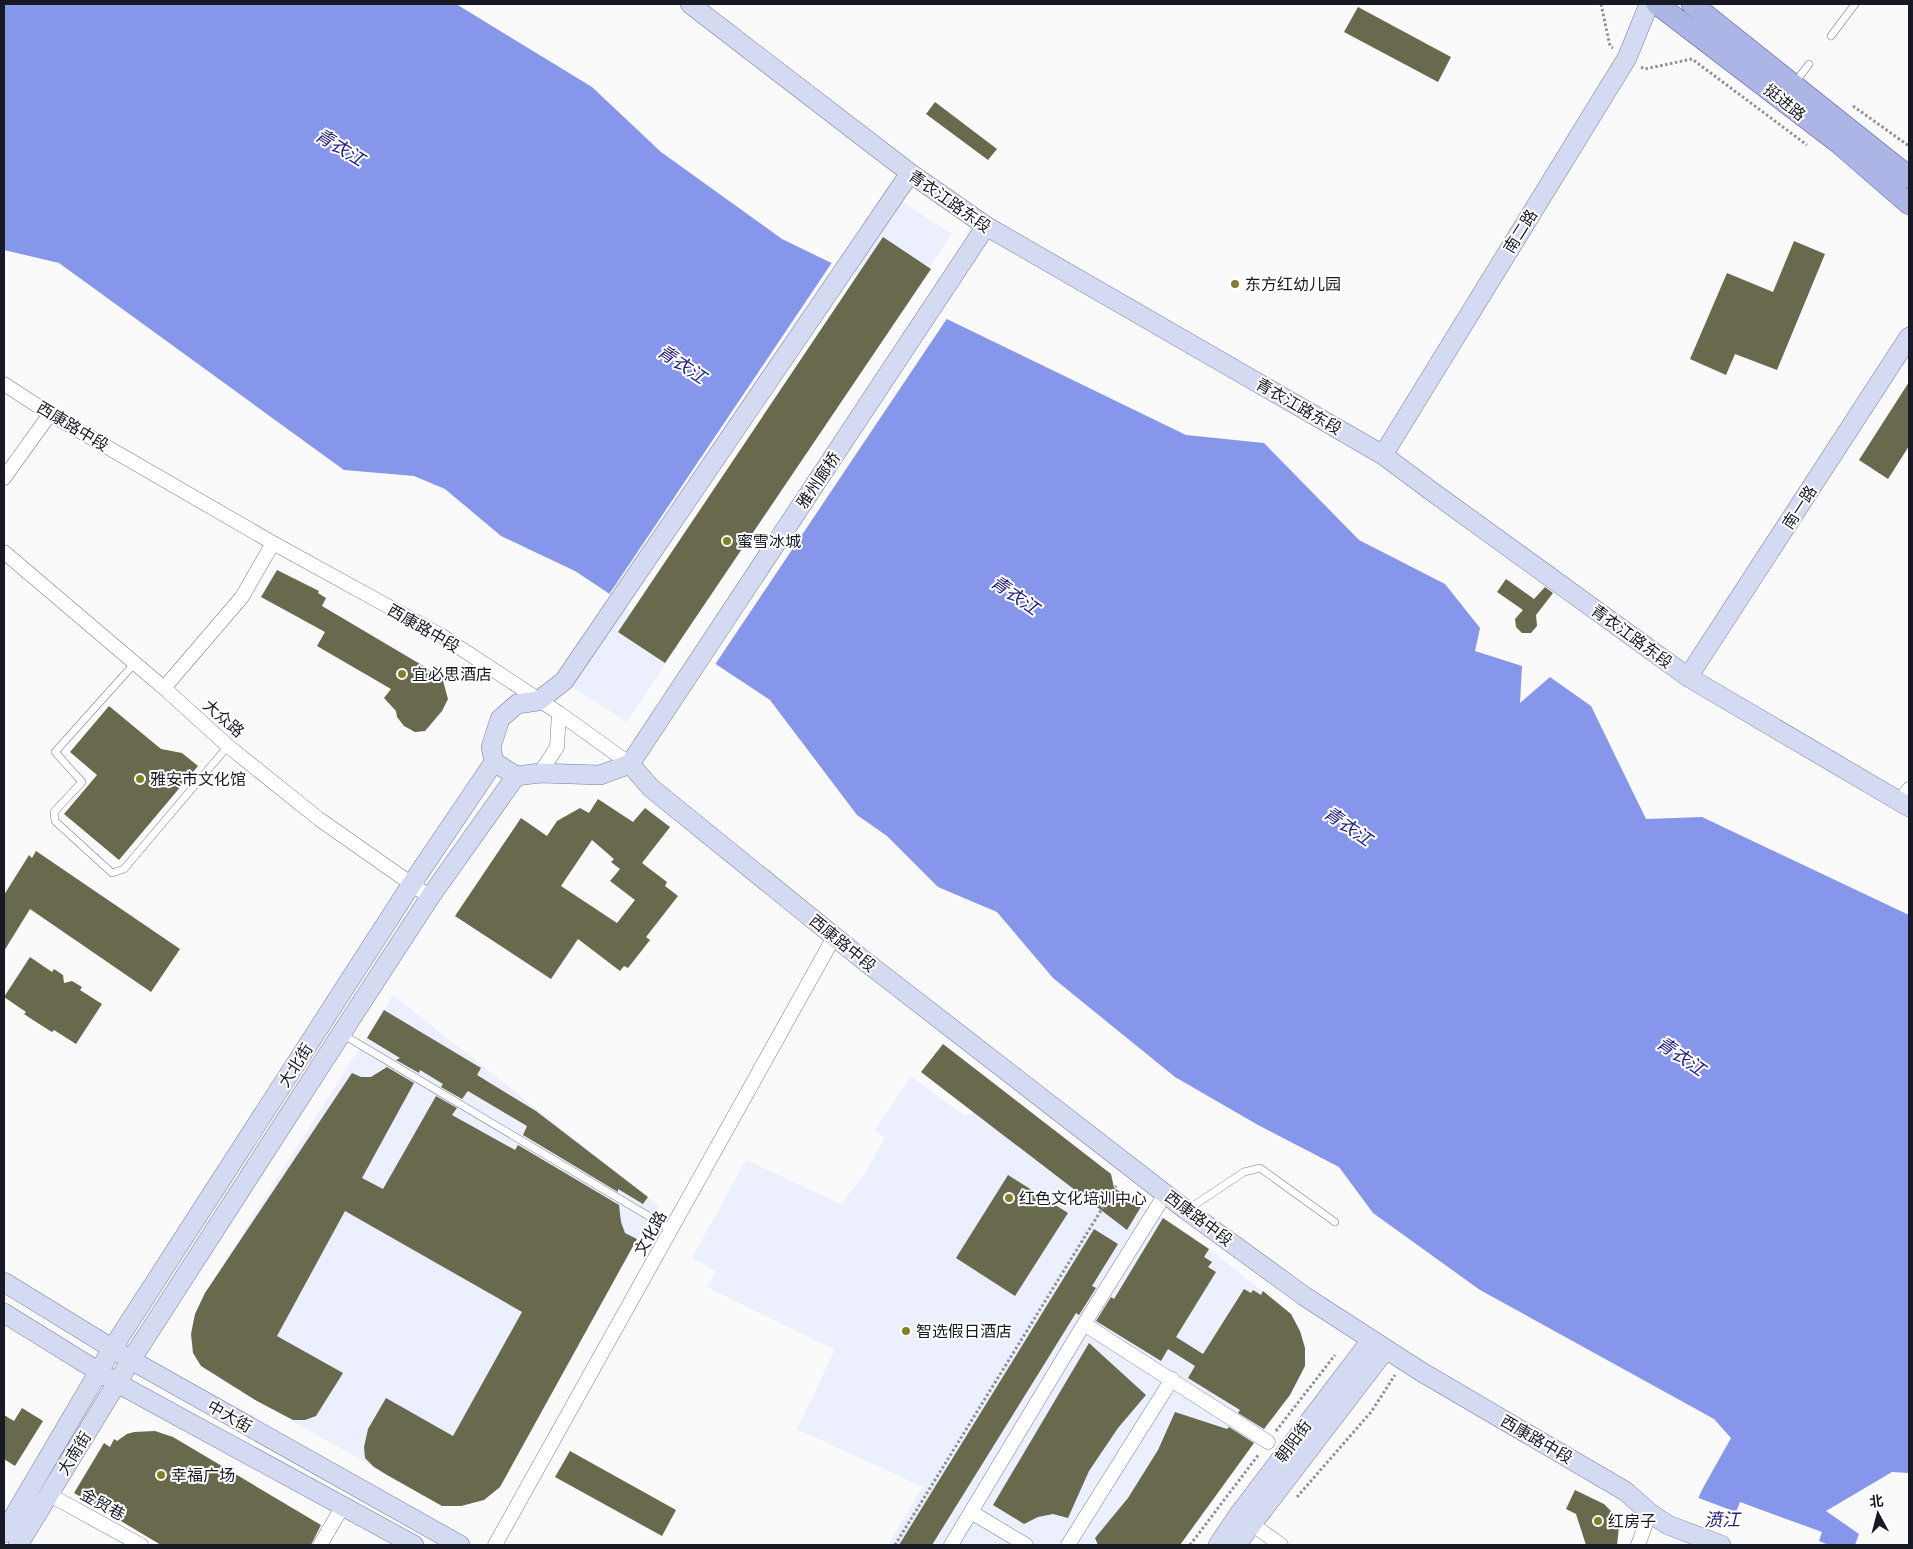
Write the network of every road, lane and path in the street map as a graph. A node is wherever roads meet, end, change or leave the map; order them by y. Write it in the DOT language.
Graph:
graph roads {
  1 [pos="690,4"];
  2 [pos="1600,4"];
  3 [pos="1649,4"];
  4 [pos="1657,4"];
  5 [pos="1692,4"];
  6 [pos="1855,4"];
  7 [pos="1831,36"];
  8 [pos="1627,58"];
  9 [pos="1809,64"];
  10 [pos="1794,85"];
  11 [pos="1808,146"];
  12 [pos="910,173"];
  13 [pos="1909,177"];
  14 [pos="1909,204"];
  15 [pos="986,226"];
  16 [pos="1909,337"];
  17 [pos="4,384"];
  18 [pos="50,414"];
  19 [pos="1383,455"];
  20 [pos="4,478"];
  21 [pos="273,543"];
  22 [pos="4,552"];
  23 [pos="134,664"];
  24 [pos="1688,677"];
  25 [pos="164,688"];
  26 [pos="538,701"];
  27 [pos="559,713"];
  28 [pos="228,746"];
  29 [pos="494,762"];
  30 [pos="630,764"];
  31 [pos="540,773"];
  32 [pos="516,776"];
  33 [pos="1906,799"];
  34 [pos="412,885"];
  35 [pos="430,897"];
  36 [pos="834,937"];
  37 [pos="342,1034"];
  38 [pos="1116,1186"];
  39 [pos="1166,1193"];
  40 [pos="1186,1210"];
  41 [pos="1335,1222"];
  42 [pos="672,1230"];
  43 [pos="4,1282"];
  44 [pos="4,1313"];
  45 [pos="1084,1324"];
  46 [pos="1379,1344"];
  47 [pos="112,1349"];
  48 [pos="130,1360"];
  49 [pos="100,1371"];
  50 [pos="1396,1374"];
  51 [pos="1172,1379"];
  52 [pos="117,1383"];
  53 [pos="1268,1442"];
  54 [pos="48,1494"];
  55 [pos="1296,1498"];
  56 [pos="343,1506"];
  57 [pos="971,1512"];
  58 [pos="1650,1514"];
  59 [pos="1245,1519"];
  60 [pos="4,1534"];
  61 [pos="18,1545"];
  62 [pos="141,1545"];
  63 [pos="320,1545"];
  64 [pos="414,1545"];
  65 [pos="460,1545"];
  66 [pos="495,1545"];
  67 [pos="895,1545"];
  68 [pos="952,1545"];
  69 [pos="1026,1545"];
  70 [pos="1068,1545"];
  71 [pos="1218,1545"];
  72 [pos="1236,1545"];
  73 [pos="1281,1545"];
  74 [pos="1638,1545"];
  75 [pos="1721,1545"];
  1 -- 12 [label="main road, 青衣江路东段"];
  2 -- 8 [label="path"];
  3 -- 8 [label="main road, 南二路"];
  4 -- 14 [label="main road, 挺进路"];
  5 -- 10 [label="main road, 挺进路"];
  6 -- 7 [label="lane"];
  8 -- 11 [label="path"];
  8 -- 19 [label="main road, 南二路"];
  9 -- 10 [label="lane"];
  10 -- 13 [label="main road, 挺进路"];
  12 -- 15 [label="main road, 青衣江路东段"];
  12 -- 26 [label="main road"];
  15 -- 19 [label="main road, 青衣江路东段"];
  15 -- 30 [label="main road, 雅州廊桥"];
  16 -- 24 [label="main road, 南一路"];
  17 -- 18 [label="street, 西康路中段"];
  18 -- 20 [label="street"];
  18 -- 21 [label="street, 西康路中段"];
  19 -- 24 [label="main road, 青衣江路东段"];
  21 -- 25 [label="street"];
  21 -- 26 [label="street, 西康路中段"];
  22 -- 23 [label="street, 大众路"];
  23 -- 25 [label="street, 大众路"];
  23 -- 28 [label="lane"];
  24 -- 33 [label="main road, 青衣江路东段"];
  25 -- 28 [label="street, 大众路"];
  26 -- 27 [label="street, 西康路中段"];
  26 -- 29 [label="main road"];
  27 -- 30 [label="street, 西康路中段"];
  27 -- 31 [label="street"];
  28 -- 34 [label="street, 大众路"];
  29 -- 32 [label="main road"];
  29 -- 34 [label="main road, 大北街"];
  30 -- 31 [label="main road"];
  30 -- 36 [label="main road, 西康路中段"];
  31 -- 32 [label="main road"];
  32 -- 35 [label="main road, 大北街"];
  34 -- 35 [label="street, 大众路"];
  34 -- 47 [label="main road, 大北街"];
  35 -- 37 [label="main road, 大北街"];
  36 -- 39 [label="main road, 西康路中段"];
  36 -- 42 [label="street, 文化路"];
  37 -- 42 [label="lane"];
  37 -- 48 [label="main road, 大北街"];
  38 -- 67 [label="path"];
  39 -- 40 [label="main road, 西康路中段"];
  39 -- 45 [label="street"];
  40 -- 41 [label="lane"];
  40 -- 46 [label="main road, 西康路中段"];
  42 -- 66 [label="street, 文化路"];
  43 -- 47 [label="main road, 中大街"];
  44 -- 49 [label="main road, 中大街"];
  45 -- 51 [label="street"];
  45 -- 57 [label="street"];
  46 -- 58 [label="main road, 西康路中段"];
  46 -- 59 [label="main road, 朝阳街"];
  47 -- 48 [label="main road, 中大街"];
  47 -- 49 [label="main road, 大北街"];
  48 -- 52 [label="main road, 大南街"];
  48 -- 65 [label="main road, 中大街"];
  49 -- 52 [label="main road, 中大街"];
  49 -- 60 [label="main road, 大南街"];
  50 -- 55 [label="path"];
  51 -- 53 [label="street"];
  51 -- 70 [label="street"];
  52 -- 54 [label="main road, 大南街"];
  52 -- 56 [label="main road, 中大街"];
  54 -- 61 [label="main road, 大南街"];
  54 -- 62 [label="street, 金贸巷"];
  56 -- 63 [label="street"];
  56 -- 64 [label="main road, 中大街"];
  57 -- 68 [label="street"];
  57 -- 69 [label="street"];
  58 -- 74 [label="street"];
  58 -- 75 [label="main road, 西康路中段"];
  59 -- 71 [label="main road, 朝阳街"];
  59 -- 72 [label="main road, 朝阳街"];
  59 -- 73 [label="street"];
}
